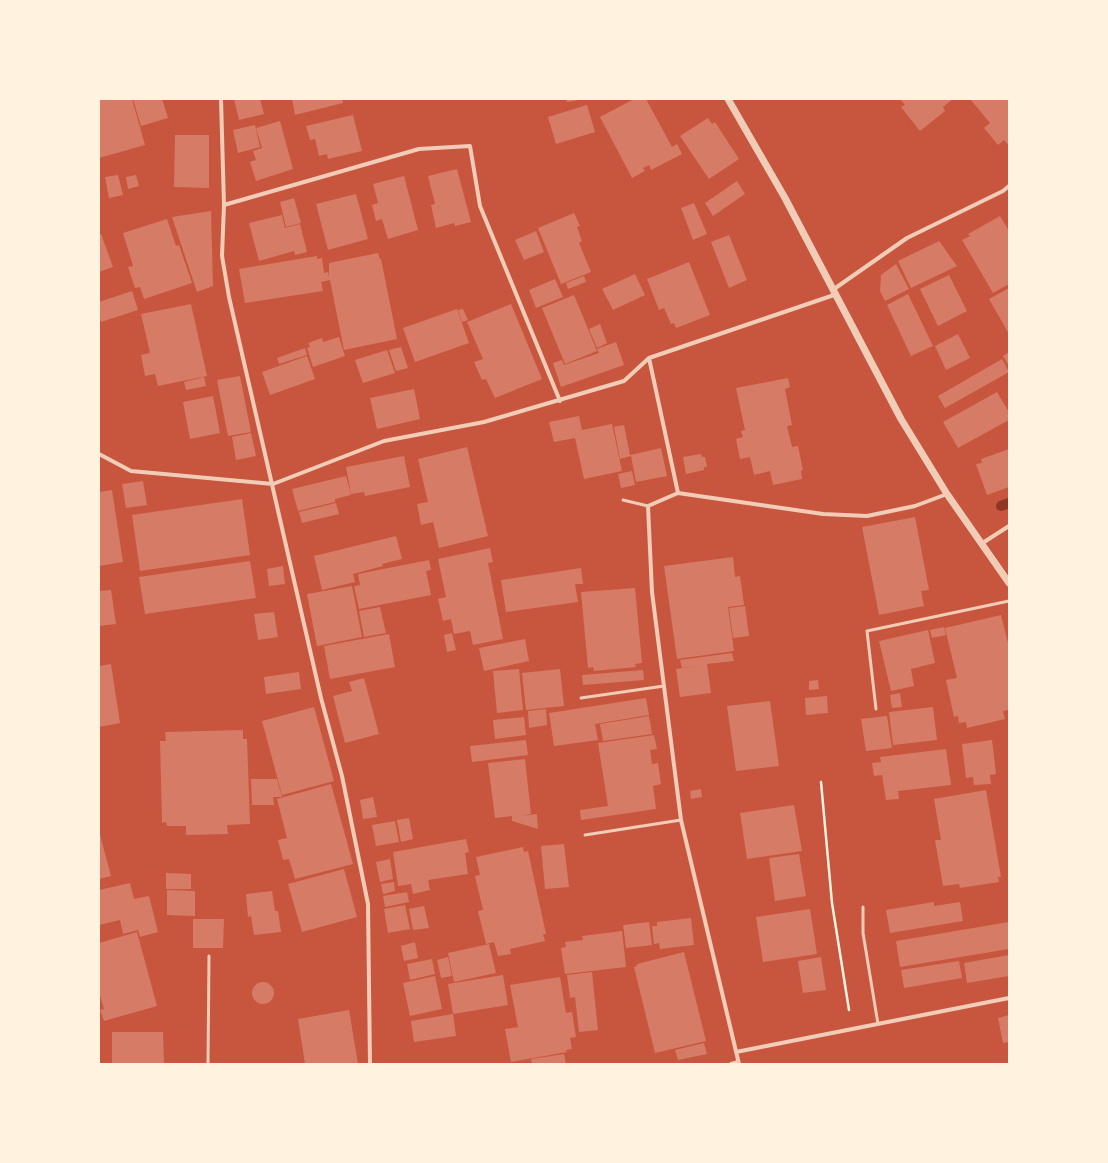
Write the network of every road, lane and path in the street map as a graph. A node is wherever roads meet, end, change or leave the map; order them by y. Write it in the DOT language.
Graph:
graph roads {
  1 [pos="221,99"];
  2 [pos="728,99"];
  3 [pos="1009,186"];
  4 [pos="224,205"];
  5 [pos="836,292"];
  6 [pos="649,358"];
  7 [pos="560,401"];
  8 [pos="99,454"];
  9 [pos="273,484"];
  10 [pos="678,493"];
  11 [pos="947,494"];
  12 [pos="623,500"];
  13 [pos="648,506"];
  14 [pos="1009,526"];
  15 [pos="981,544"];
  16 [pos="1009,582"];
  17 [pos="1009,601"];
  18 [pos="664,686"];
  19 [pos="581,698"];
  20 [pos="876,709"];
  21 [pos="821,782"];
  22 [pos="681,820"];
  23 [pos="585,835"];
  24 [pos="863,907"];
  25 [pos="210,956"];
  26 [pos="1009,998"];
  27 [pos="878,1024"];
  28 [pos="852,1029"];
  29 [pos="736,1052"];
  30 [pos="739,1063"];
  31 [pos="208,1064"];
  32 [pos="370,1064"];
  33 [pos="731,1064"];
  1 -- 4 [label="street"];
  2 -- 5 [label="street"];
  3 -- 5 [label="street"];
  4 -- 7 [label="street"];
  4 -- 9 [label="street"];
  5 -- 6 [label="street"];
  5 -- 11 [label="street"];
  6 -- 7 [label="street"];
  6 -- 10 [label="street"];
  7 -- 9 [label="street"];
  8 -- 9 [label="street"];
  9 -- 32 [label="street"];
  10 -- 11 [label="street"];
  10 -- 13 [label="street"];
  11 -- 15 [label="street"];
  12 -- 13 [label="lane"];
  13 -- 18 [label="street"];
  14 -- 15 [label="street"];
  15 -- 16 [label="street"];
  17 -- 20 [label="lane"];
  18 -- 19 [label="lane"];
  18 -- 22 [label="street"];
  21 -- 28 [label="path"];
  22 -- 23 [label="lane"];
  22 -- 29 [label="street"];
  24 -- 27 [label="lane"];
  25 -- 31 [label="lane"];
  26 -- 27 [label="street"];
  27 -- 28 [label="street"];
  28 -- 29 [label="street"];
  29 -- 30 [label="street"];
  30 -- 33 [label="street"];
}
